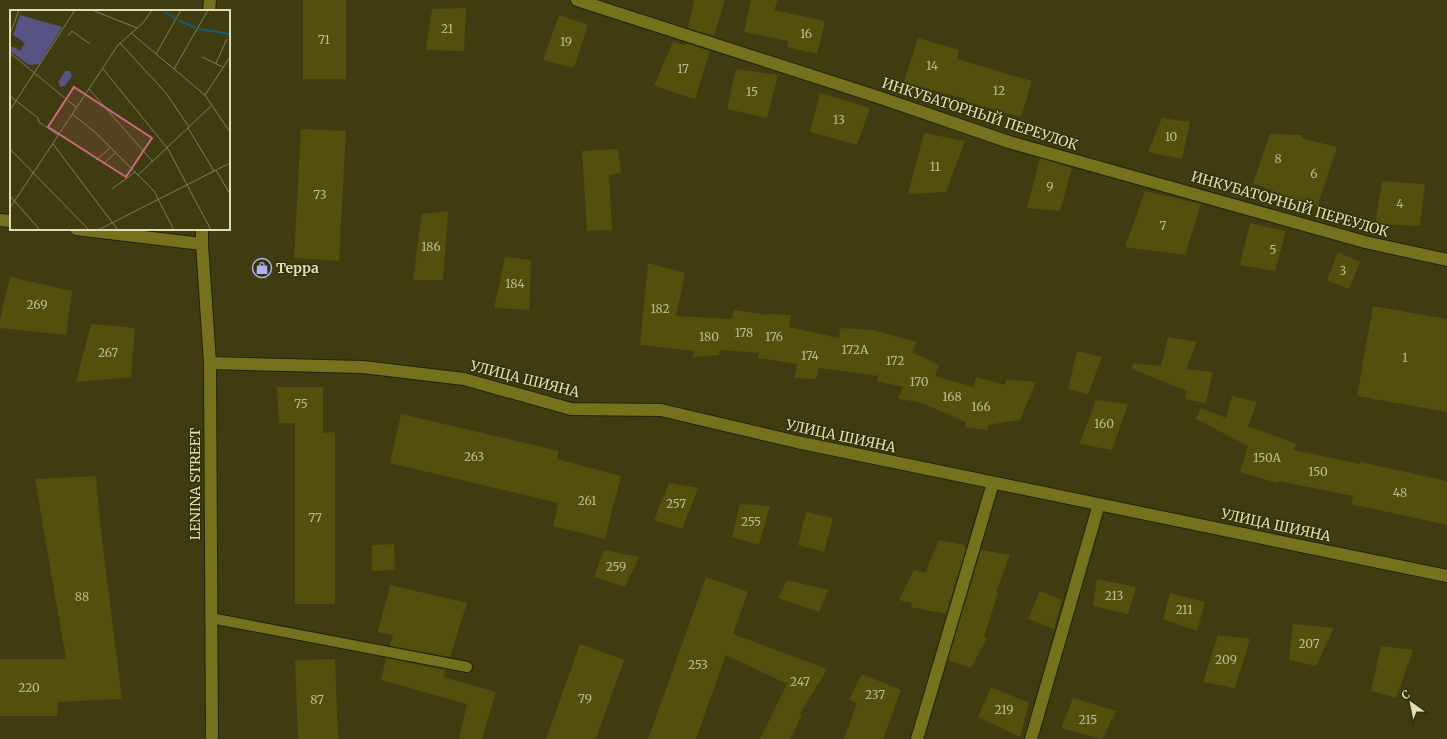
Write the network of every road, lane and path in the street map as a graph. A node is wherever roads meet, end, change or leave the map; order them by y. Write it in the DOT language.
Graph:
graph roads {
  1 [pos="210,0"];
  2 [pos="577,0"];
  3 [pos="209,10"];
  4 [pos="0,220"];
  5 [pos="10,221"];
  6 [pos="84,230"];
  7 [pos="202,230"];
  8 [pos="202,244"];
  9 [pos="1447,260"];
  10 [pos="210,363"];
  11 [pos="993,482"];
  12 [pos="1099,504"];
  13 [pos="1447,576"];
  14 [pos="211,618"];
  15 [pos="466,667"];
  16 [pos="212,739"];
  17 [pos="917,739"];
  18 [pos="1031,739"];
  1 -- 3 [label="street"];
  2 -- 9 [label="street, ИНКУБАТОРНЫЙ ПЕРЕУЛОК"];
  4 -- 5 [label="street"];
  6 -- 8 [label="street"];
  7 -- 8 [label="street, LENINA STREET"];
  8 -- 10 [label="street, LENINA STREET"];
  10 -- 11 [label="street, УЛИЦА ШИЯНА"];
  10 -- 14 [label="street, LENINA STREET"];
  11 -- 12 [label="street, УЛИЦА ШИЯНА"];
  11 -- 17 [label="street"];
  12 -- 13 [label="street, УЛИЦА ШИЯНА"];
  12 -- 18 [label="street"];
  14 -- 15 [label="lane"];
  14 -- 16 [label="street, LENINA STREET"];
}
